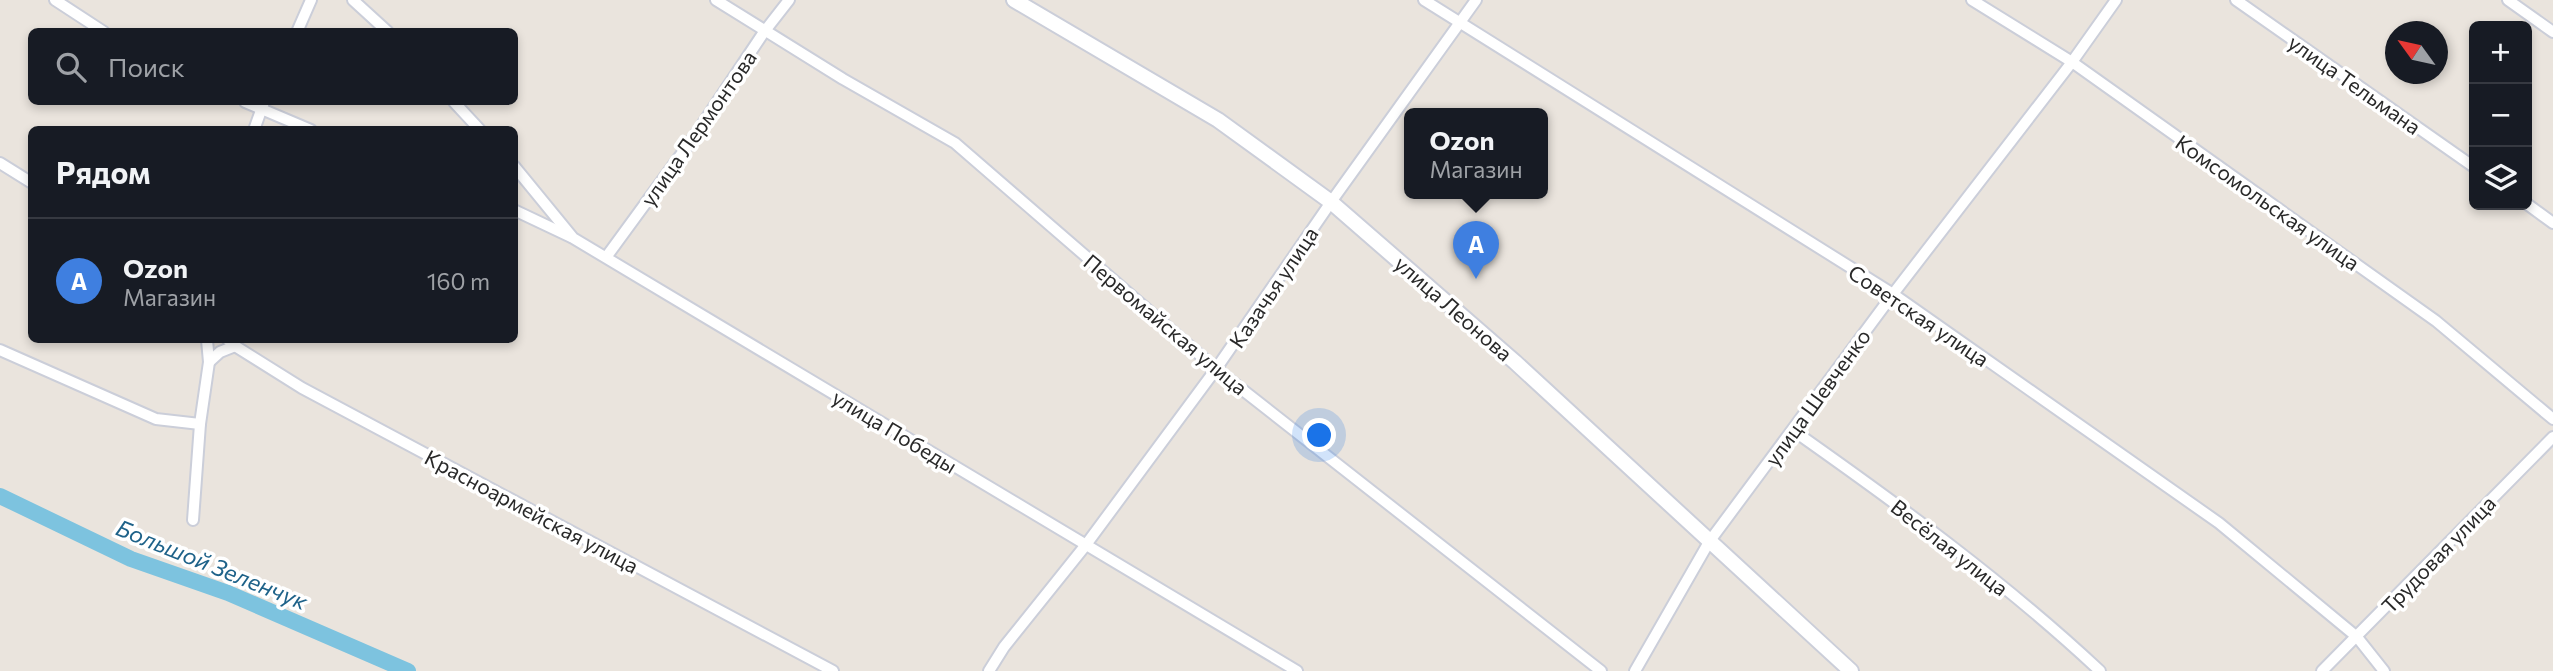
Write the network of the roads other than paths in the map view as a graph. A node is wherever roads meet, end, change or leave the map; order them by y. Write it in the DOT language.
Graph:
graph roads {
  1 [pos="55,0"];
  2 [pos="311,0"];
  3 [pos="353,0"];
  4 [pos="716,0"];
  5 [pos="789,0"];
  6 [pos="1014,0"];
  7 [pos="1424,0"];
  8 [pos="1476,0"];
  9 [pos="1972,0"];
  10 [pos="2116,0"];
  11 [pos="2236,0"];
  12 [pos="2508,0"];
  13 [pos="1459,23"];
  14 [pos="98,28"];
  15 [pos="298,28"];
  16 [pos="384,28"];
  17 [pos="764,32"];
  18 [pos="2553,32"];
  19 [pos="2072,62"];
  20 [pos="262,105"];
  21 [pos="457,105"];
  22 [pos="255,126"];
  23 [pos="303,126"];
  24 [pos="476,126"];
  25 [pos="0,163"];
  26 [pos="2469,163"];
  27 [pos="518,171"];
  28 [pos="28,180"];
  29 [pos="1331,202"];
  30 [pos="2532,208"];
  31 [pos="518,212"];
  32 [pos="2553,223"];
  33 [pos="573,238"];
  34 [pos="607,256"];
  35 [pos="1893,294"];
  36 [pos="207,343"];
  37 [pos="231,343"];
  38 [pos="0,350"];
  39 [pos="209,362"];
  40 [pos="1216,369"];
  41 [pos="2553,419"];
  42 [pos="200,424"];
  43 [pos="1794,431"];
  44 [pos="2553,436"];
  45 [pos="193,520"];
  46 [pos="1709,542"];
  47 [pos="1085,546"];
  48 [pos="2357,637"];
  49 [pos="833,671"];
  50 [pos="989,671"];
  51 [pos="1297,671"];
  52 [pos="1601,671"];
  53 [pos="1635,671"];
  54 [pos="1852,671"];
  55 [pos="2101,671"];
  56 [pos="2322,671"];
  57 [pos="2384,671"];
  1 -- 14 [label="street"];
  2 -- 15 [label="street"];
  3 -- 16 [label="street"];
  4 -- 17 [label="street, Первомайская улица"];
  5 -- 17 [label="street, улица Лермонтова"];
  6 -- 29 [label="main road, улица Леонова"];
  7 -- 13 [label="street, Советская улица"];
  8 -- 13 [label="street, Казачья улица"];
  9 -- 19 [label="street, Комсомольская улица"];
  10 -- 19 [label="street, улица Шевченко"];
  11 -- 26 [label="street, улица Тельмана"];
  12 -- 18 [label="street"];
  13 -- 29 [label="street, Казачья улица"];
  13 -- 35 [label="street, Советская улица"];
  17 -- 34 [label="street, улица Лермонтова"];
  17 -- 40 [label="street, Первомайская улица"];
  19 -- 35 [label="street, улица Шевченко"];
  19 -- 41 [label="street, Комсомольская улица"];
  20 -- 22 [label="street"];
  20 -- 23 [label="street"];
  21 -- 24 [label="street"];
  25 -- 28 [label="street"];
  27 -- 33 [label="street, улица Победы"];
  29 -- 40 [label="street, Казачья улица"];
  29 -- 46 [label="main road, улица Леонова"];
  30 -- 32 [label="street"];
  31 -- 33 [label="street"];
  33 -- 34 [label="street, улица Победы"];
  34 -- 47 [label="street, улица Победы"];
  35 -- 43 [label="street, улица Шевченко"];
  35 -- 48 [label="street, Советская улица"];
  36 -- 39 [label="street"];
  37 -- 39 [label="street, Красноармейская улица"];
  37 -- 49 [label="street, Красноармейская улица"];
  38 -- 42 [label="street"];
  39 -- 42 [label="street"];
  40 -- 47 [label="street, Казачья улица"];
  40 -- 52 [label="street, Первомайская улица"];
  42 -- 45 [label="street"];
  43 -- 46 [label="street, улица Шевченко"];
  43 -- 55 [label="street, Весёлая улица"];
  44 -- 48 [label="street, Трудовая улица"];
  46 -- 53 [label="street, улица Шевченко"];
  46 -- 54 [label="main road, улица Леонова"];
  47 -- 50 [label="street, Казачья улица"];
  47 -- 51 [label="street, улица Победы"];
  48 -- 56 [label="street, Трудовая улица"];
  48 -- 57 [label="street, Советская улица"];
}
